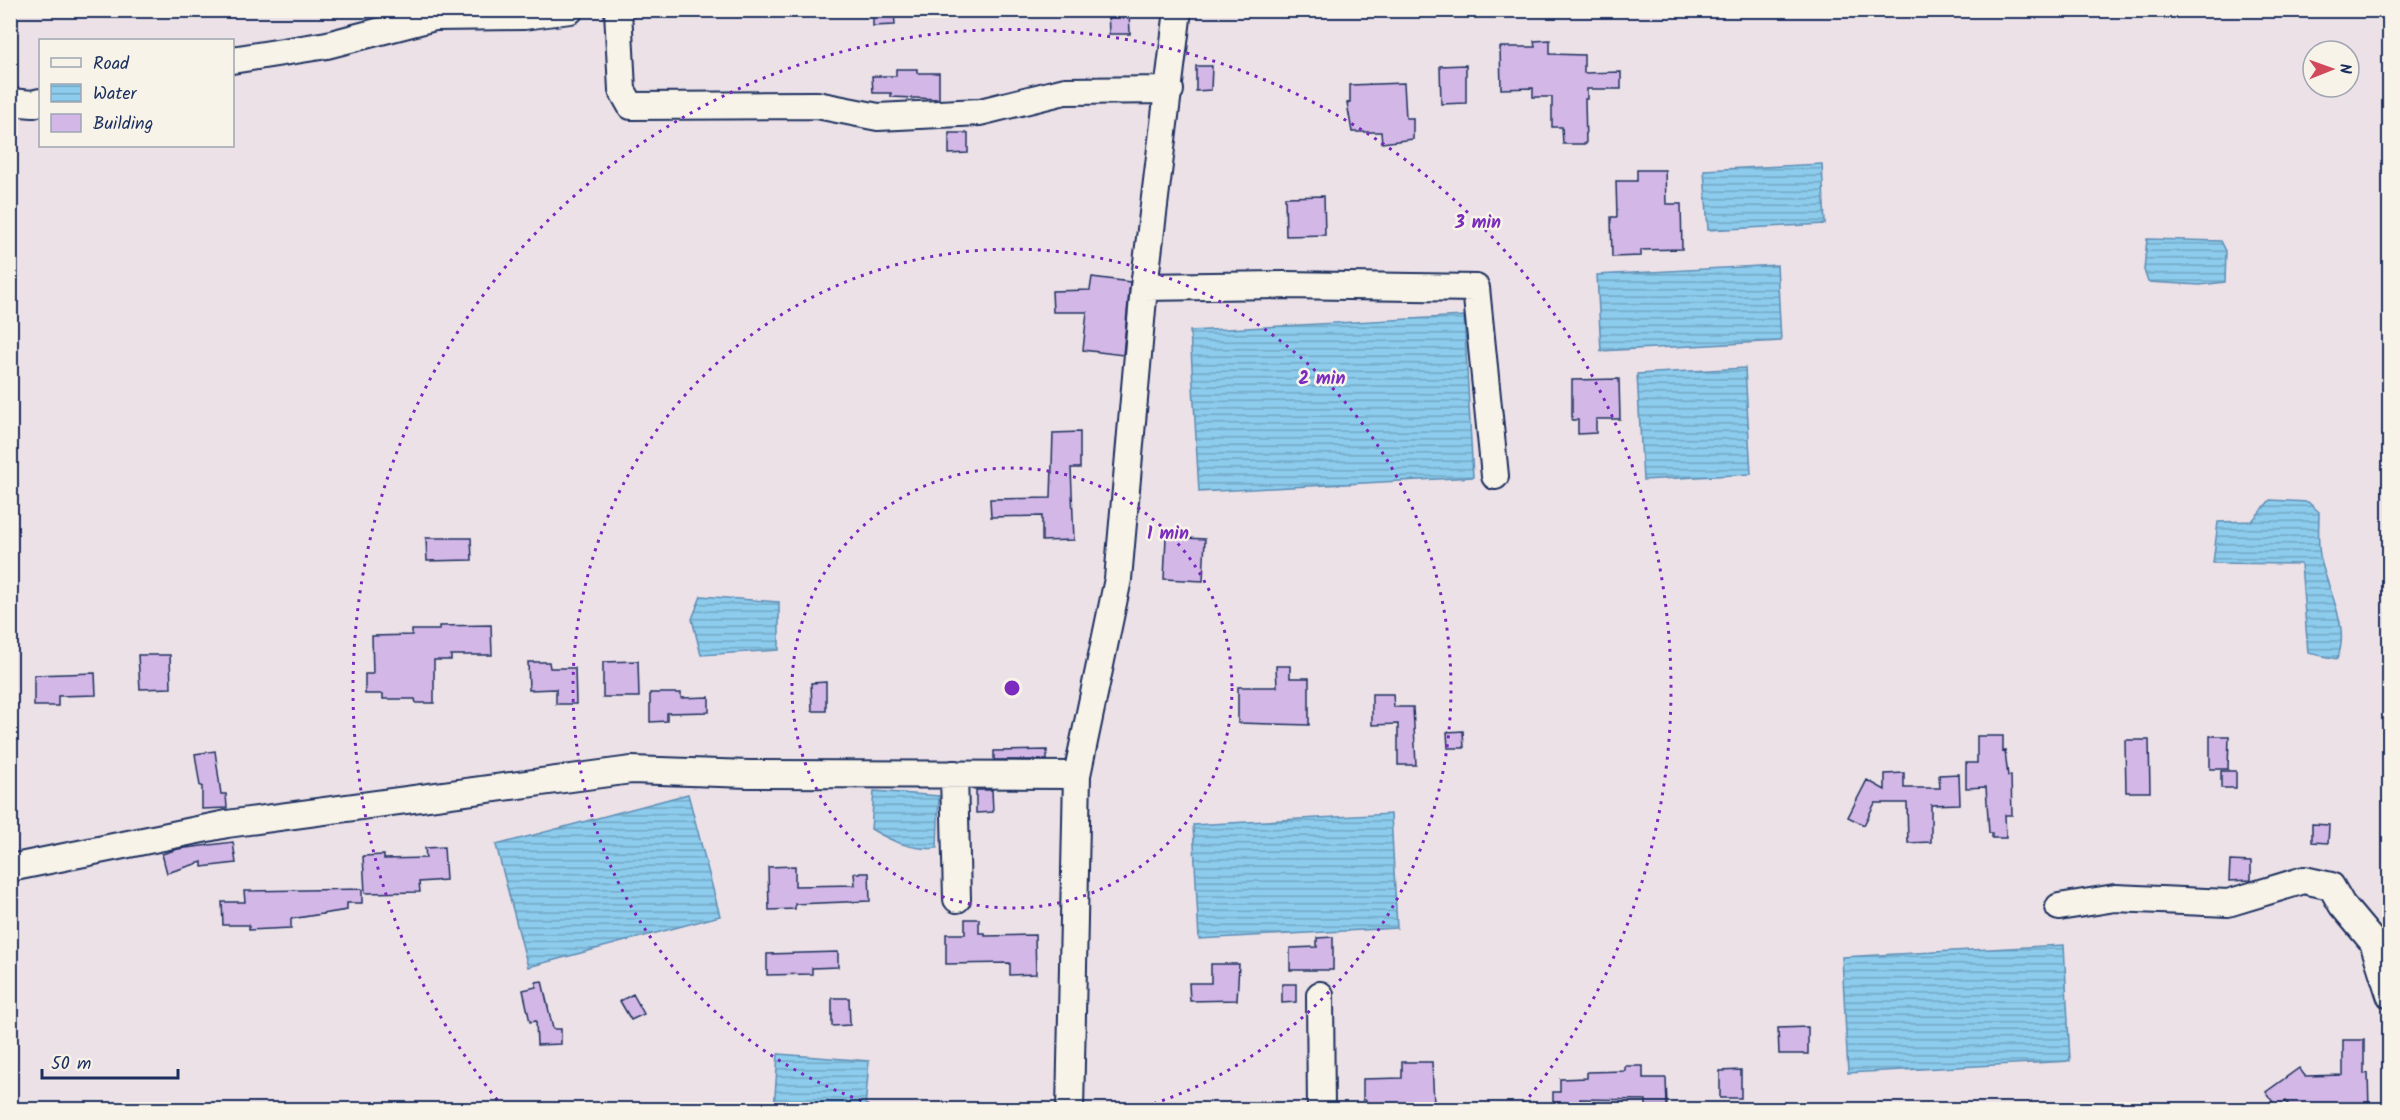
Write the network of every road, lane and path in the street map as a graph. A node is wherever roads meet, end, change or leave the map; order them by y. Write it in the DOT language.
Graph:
graph roads {
  1 [pos="570,10"];
  2 [pos="618,10"];
  3 [pos="1178,10"];
  4 [pos="234,60"];
  5 [pos="1170,90"];
  6 [pos="10,102"];
  7 [pos="39,102"];
  8 [pos="1144,287"];
  9 [pos="1495,476"];
  10 [pos="954,774"];
  11 [pos="1077,775"];
  12 [pos="10,868"];
  13 [pos="957,899"];
  14 [pos="2059,907"];
  15 [pos="1320,995"];
  16 [pos="2390,995"];
  17 [pos="1070,1110"];
  18 [pos="1321,1110"];
  1 -- 4 [label="street"];
  2 -- 5 [label="street"];
  3 -- 5 [label="street"];
  5 -- 8 [label="street"];
  6 -- 7 [label="street"];
  8 -- 9 [label="street"];
  8 -- 11 [label="street"];
  10 -- 11 [label="street"];
  10 -- 12 [label="street"];
  10 -- 13 [label="street"];
  11 -- 17 [label="street"];
  14 -- 16 [label="street"];
  15 -- 18 [label="street"];
}
